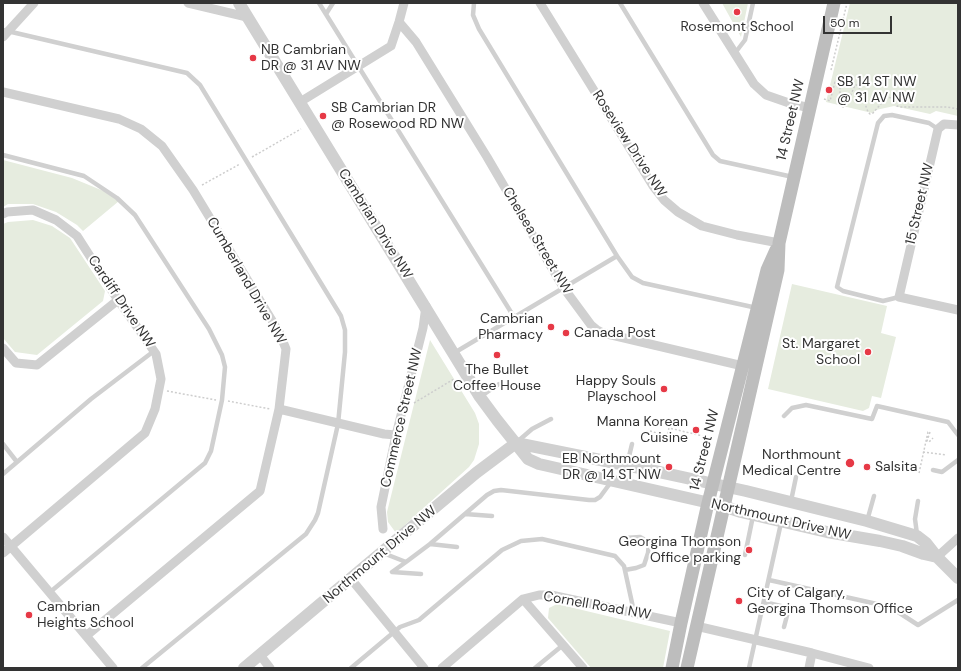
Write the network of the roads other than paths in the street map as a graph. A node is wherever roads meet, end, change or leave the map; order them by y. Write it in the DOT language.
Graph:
graph roads {
  1 [pos="34,3"];
  2 [pos="188,3"];
  3 [pos="239,3"];
  4 [pos="319,3"];
  5 [pos="333,3"];
  6 [pos="404,3"];
  7 [pos="474,3"];
  8 [pos="540,3"];
  9 [pos="620,3"];
  10 [pos="703,3"];
  11 [pos="753,3"];
  12 [pos="834,3"];
  13 [pos="326,14"];
  14 [pos="247,17"];
  15 [pos="399,22"];
  16 [pos="5,33"];
  17 [pos="735,54"];
  18 [pos="359,66"];
  19 [pos="3,92"];
  20 [pos="300,102"];
  21 [pos="810,108"];
  22 [pos="956,125"];
  23 [pos="938,128"];
  24 [pos="3,155"];
  25 [pos="794,177"];
  26 [pos="3,214"];
  27 [pos="779,243"];
  28 [pos="617,256"];
  29 [pos="563,287"];
  30 [pos="899,297"];
  31 [pos="118,300"];
  32 [pos="426,306"];
  33 [pos="757,308"];
  34 [pos="958,310"];
  35 [pos="514,317"];
  36 [pos="3,348"];
  37 [pos="154,351"];
  38 [pos="454,353"];
  39 [pos="743,366"];
  40 [pos="499,384"];
  41 [pos="480,397"];
  42 [pos="276,409"];
  43 [pos="784,416"];
  44 [pos="551,419"];
  45 [pos="338,424"];
  46 [pos="396,435"];
  47 [pos="958,435"];
  48 [pos="516,443"];
  49 [pos="3,444"];
  50 [pos="632,444"];
  51 [pos="652,457"];
  52 [pos="958,460"];
  53 [pos="17,462"];
  54 [pos="627,466"];
  55 [pos="650,470"];
  56 [pos="933,470"];
  57 [pos="3,474"];
  58 [pos="796,477"];
  59 [pos="612,481"];
  60 [pos="713,484"];
  61 [pos="727,487"];
  62 [pos="874,496"];
  63 [pos="918,501"];
  64 [pos="790,502"];
  65 [pos="708,503"];
  66 [pos="723,506"];
  67 [pos="465,514"];
  68 [pos="754,514"];
  69 [pos="492,516"];
  70 [pos="782,521"];
  71 [pos="867,521"];
  72 [pos="383,530"];
  73 [pos="917,536"];
  74 [pos="3,537"];
  75 [pos="625,538"];
  76 [pos="958,538"];
  77 [pos="430,544"];
  78 [pos="11,547"];
  79 [pos="457,547"];
  80 [pos="3,553"];
  81 [pos="383,553"];
  82 [pos="745,555"];
  83 [pos="937,557"];
  84 [pos="406,562"];
  85 [pos="625,570"];
  86 [pos="421,574"];
  87 [pos="958,578"];
  88 [pos="351,580"];
  89 [pos="769,580"];
  90 [pos="50,593"];
  91 [pos="523,599"];
  92 [pos="958,600"];
  93 [pos="764,602"];
  94 [pos="634,612"];
  95 [pos="681,623"];
  96 [pos="696,626"];
  97 [pos="784,627"];
  98 [pos="394,632"];
  99 [pos="86,636"];
  100 [pos="755,640"];
  101 [pos="562,645"];
  102 [pos="812,653"];
  103 [pos="260,655"];
  104 [pos="113,668"];
  105 [pos="142,668"];
  106 [pos="244,668"];
  107 [pos="270,668"];
  108 [pos="351,668"];
  109 [pos="424,668"];
  110 [pos="442,668"];
  111 [pos="535,668"];
  112 [pos="582,668"];
  113 [pos="672,668"];
  114 [pos="687,668"];
  115 [pos="748,668"];
  116 [pos="809,668"];
  117 [pos="869,668"];
  1 -- 16 [label="street"];
  2 -- 14 [label="street"];
  3 -- 14 [label="street, Cambrian Drive NW"];
  4 -- 13 [label="lane"];
  5 -- 13 [label="lane"];
  6 -- 15 [label="street"];
  7 -- 28 [label="lane"];
  8 -- 27 [label="street, Roseview Drive NW"];
  9 -- 25 [label="lane"];
  10 -- 17 [label="street"];
  11 -- 17 [label="lane"];
  12 -- 21 [label="main road, 14 Street NW"];
  13 -- 18 [label="lane"];
  14 -- 20 [label="street, Cambrian Drive NW"];
  15 -- 18 [label="street"];
  15 -- 29 [label="street, Chelsea Street NW"];
  16 -- 45 [label="lane"];
  17 -- 21 [label="street"];
  18 -- 20 [label="street"];
  18 -- 35 [label="lane"];
  19 -- 42 [label="street, Cumberland Drive NW"];
  20 -- 32 [label="street, Cambrian Drive NW"];
  21 -- 25 [label="main road, 14 Street NW"];
  22 -- 23 [label="street"];
  23 -- 30 [label="street, 15 Street NW"];
  23 -- 30 [label="lane"];
  24 -- 90 [label="lane"];
  25 -- 27 [label="main road, 14 Street NW"];
  26 -- 31 [label="street, Cardiff Drive NW"];
  27 -- 33 [label="main road, 14 Street NW"];
  27 -- 61 [label="main road, 14 Street NW"];
  28 -- 29 [label="lane"];
  28 -- 33 [label="lane"];
  29 -- 35 [label="lane"];
  29 -- 39 [label="street, Chelsea Street NW"];
  30 -- 34 [label="street"];
  31 -- 36 [label="street"];
  31 -- 37 [label="street, Cardiff Drive NW"];
  32 -- 38 [label="street, Cambrian Drive NW"];
  32 -- 46 [label="street, Commerce Street NW"];
  33 -- 39 [label="main road, 14 Street NW"];
  35 -- 38 [label="lane"];
  37 -- 53 [label="lane"];
  37 -- 78 [label="street, Cardiff Drive NW"];
  38 -- 41 [label="street, Cambrian Drive NW"];
  39 -- 60 [label="main road, 14 Street NW"];
  40 -- 41 [label="lane"];
  41 -- 48 [label="street, Cambrian Drive NW"];
  42 -- 45 [label="street"];
  42 -- 99 [label="street, Cumberland Drive NW"];
  43 -- 47 [label="lane"];
  44 -- 48 [label="lane"];
  45 -- 46 [label="street"];
  45 -- 105 [label="lane"];
  46 -- 72 [label="street, Commerce Street NW"];
  48 -- 54 [label="street, Northmount Drive NW"];
  48 -- 59 [label="street, Northmount Drive NW"];
  48 -- 81 [label="street, Northmount Drive NW"];
  49 -- 53 [label="lane"];
  50 -- 54 [label="lane"];
  51 -- 55 [label="lane"];
  52 -- 56 [label="lane"];
  53 -- 57 [label="lane"];
  54 -- 55 [label="street, Northmount Drive NW"];
  55 -- 60 [label="street, Northmount Drive NW"];
  58 -- 64 [label="lane"];
  59 -- 65 [label="street, Northmount Drive NW"];
  59 -- 67 [label="lane"];
  60 -- 61 [label="street, Northmount Drive NW"];
  60 -- 65 [label="main road, 14 Street NW"];
  61 -- 64 [label="street, Northmount Drive NW"];
  61 -- 66 [label="main road, 14 Street NW"];
  62 -- 71 [label="lane"];
  63 -- 73 [label="lane"];
  64 -- 71 [label="street, Northmount Drive NW"];
  65 -- 66 [label="street, Northmount Drive NW"];
  65 -- 95 [label="main road, 14 Street NW"];
  66 -- 68 [label="street, Northmount Drive NW"];
  66 -- 96 [label="main road, 14 Street NW"];
  67 -- 69 [label="lane"];
  67 -- 77 [label="lane"];
  68 -- 70 [label="street, Northmount Drive NW"];
  68 -- 82 [label="lane"];
  70 -- 83 [label="street, Northmount Drive NW"];
  70 -- 89 [label="lane"];
  71 -- 73 [label="street, Northmount Drive NW"];
  73 -- 83 [label="street, Northmount Drive NW"];
  74 -- 78 [label="street"];
  75 -- 85 [label="lane"];
  76 -- 83 [label="street"];
  77 -- 79 [label="lane"];
  77 -- 84 [label="lane"];
  78 -- 80 [label="street, Cardiff Drive NW"];
  78 -- 90 [label="street"];
  81 -- 84 [label="lane"];
  81 -- 88 [label="street, Northmount Drive NW"];
  83 -- 87 [label="street, Northmount Drive NW"];
  84 -- 86 [label="lane"];
  85 -- 94 [label="lane"];
  85 -- 98 [label="lane"];
  88 -- 98 [label="street"];
  88 -- 103 [label="street, Northmount Drive NW"];
  89 -- 92 [label="lane"];
  89 -- 93 [label="lane"];
  90 -- 99 [label="street"];
  91 -- 94 [label="street, Cornell Road NW"];
  91 -- 101 [label="street"];
  91 -- 110 [label="street, Cornell Road NW"];
  93 -- 97 [label="lane"];
  93 -- 100 [label="lane"];
  94 -- 95 [label="street, Cornell Road NW"];
  95 -- 113 [label="main road, 14 Street NW"];
  96 -- 100 [label="street"];
  96 -- 114 [label="main road, 14 Street NW"];
  98 -- 108 [label="lane"];
  98 -- 109 [label="street"];
  99 -- 104 [label="street"];
  100 -- 102 [label="street"];
  100 -- 115 [label="lane"];
  101 -- 111 [label="lane"];
  101 -- 112 [label="street"];
  102 -- 116 [label="street"];
  102 -- 117 [label="street"];
  103 -- 106 [label="street, Northmount Drive NW"];
  103 -- 107 [label="street"];
}
